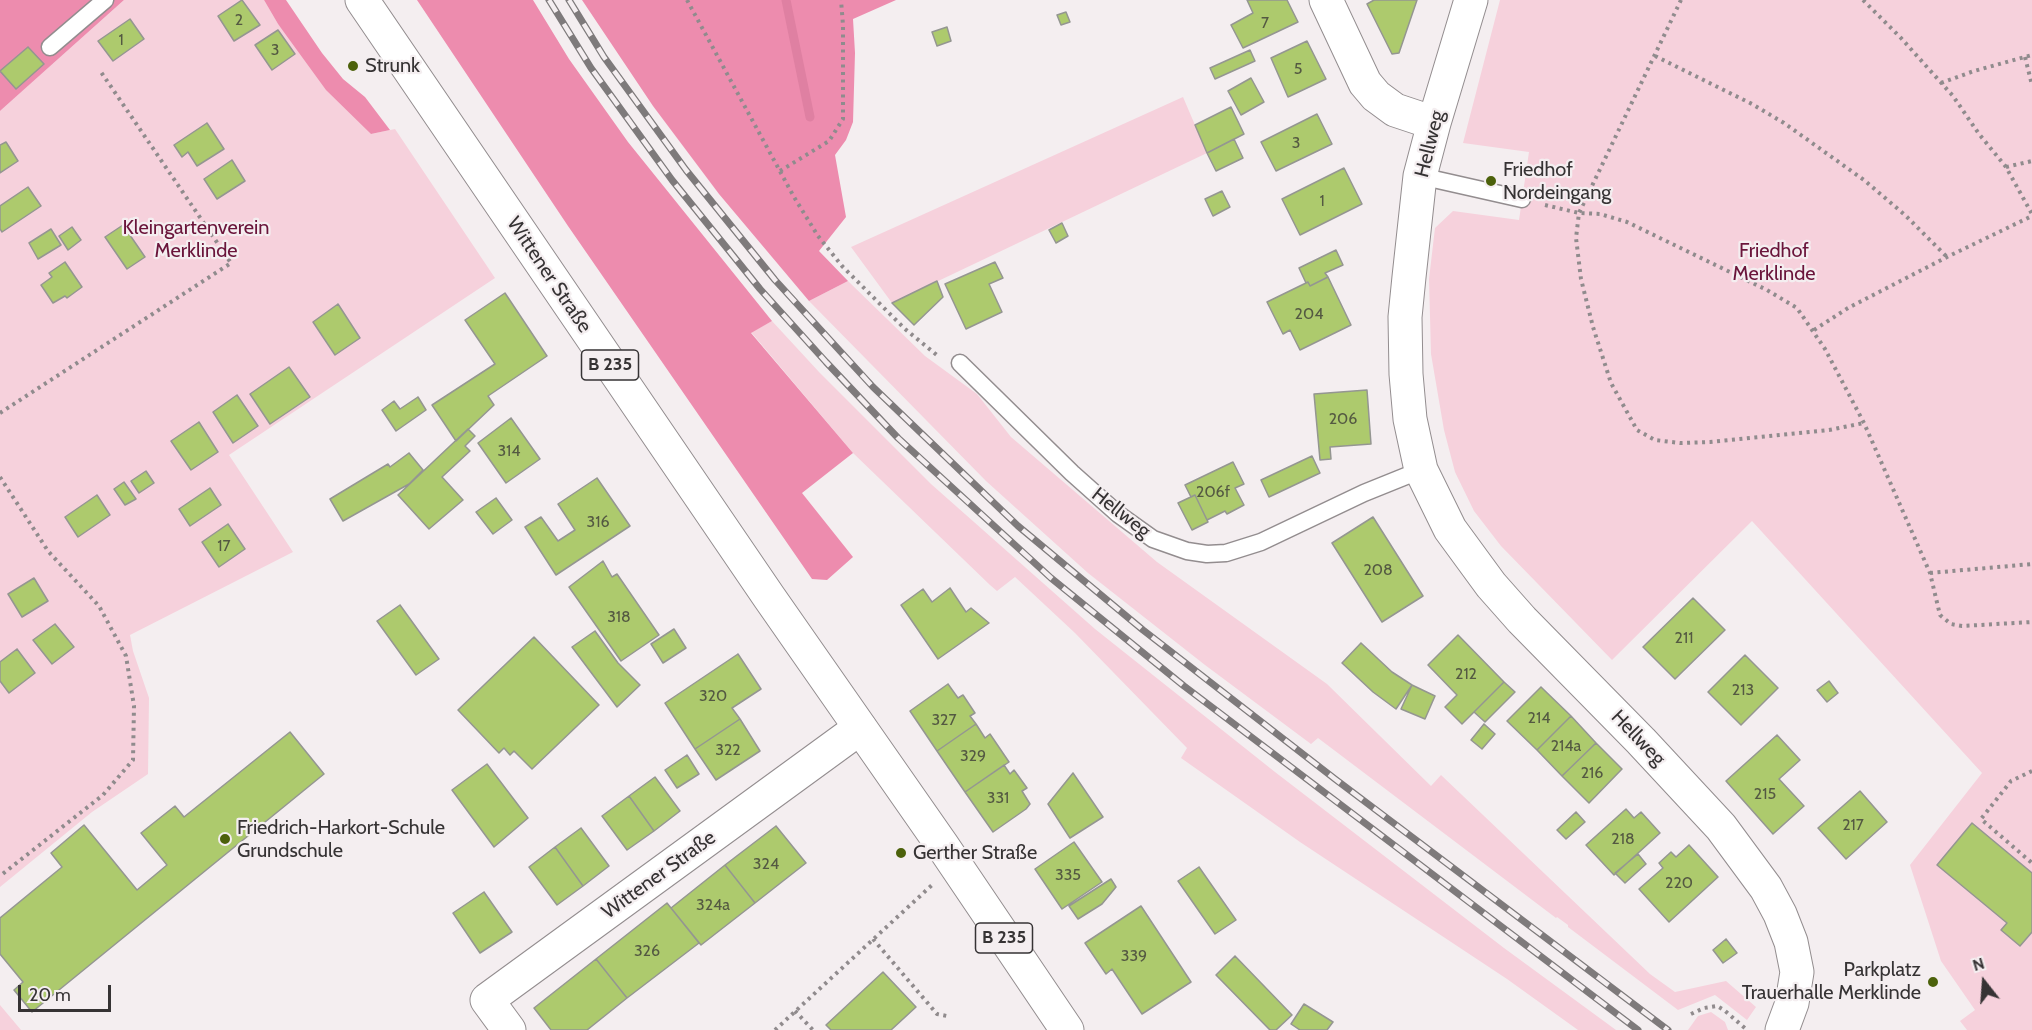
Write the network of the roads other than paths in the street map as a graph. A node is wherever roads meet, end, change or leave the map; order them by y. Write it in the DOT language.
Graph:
graph roads {
  1 [pos="105,0"];
  2 [pos="362,0"];
  3 [pos="1326,0"];
  4 [pos="1471,0"];
  5 [pos="50,47"];
  6 [pos="1434,123"];
  7 [pos="1420,176"];
  8 [pos="1522,200"];
  9 [pos="960,363"];
  10 [pos="1420,470"];
  11 [pos="860,728"];
  12 [pos="509,1030"];
  13 [pos="1067,1030"];
  14 [pos="1782,1030"];
  1 -- 5 [label="lane"];
  2 -- 11 [label="street, Wittener Straße / B 235"];
  3 -- 6 [label="street"];
  4 -- 6 [label="street, Hellweg"];
  6 -- 7 [label="street, Hellweg"];
  7 -- 8 [label="lane"];
  7 -- 10 [label="street, Hellweg"];
  9 -- 10 [label="lane, Hellweg"];
  10 -- 14 [label="street, Hellweg"];
  11 -- 12 [label="street, Wittener Straße"];
  11 -- 13 [label="street, Wittener Straße / B 235"];
}
